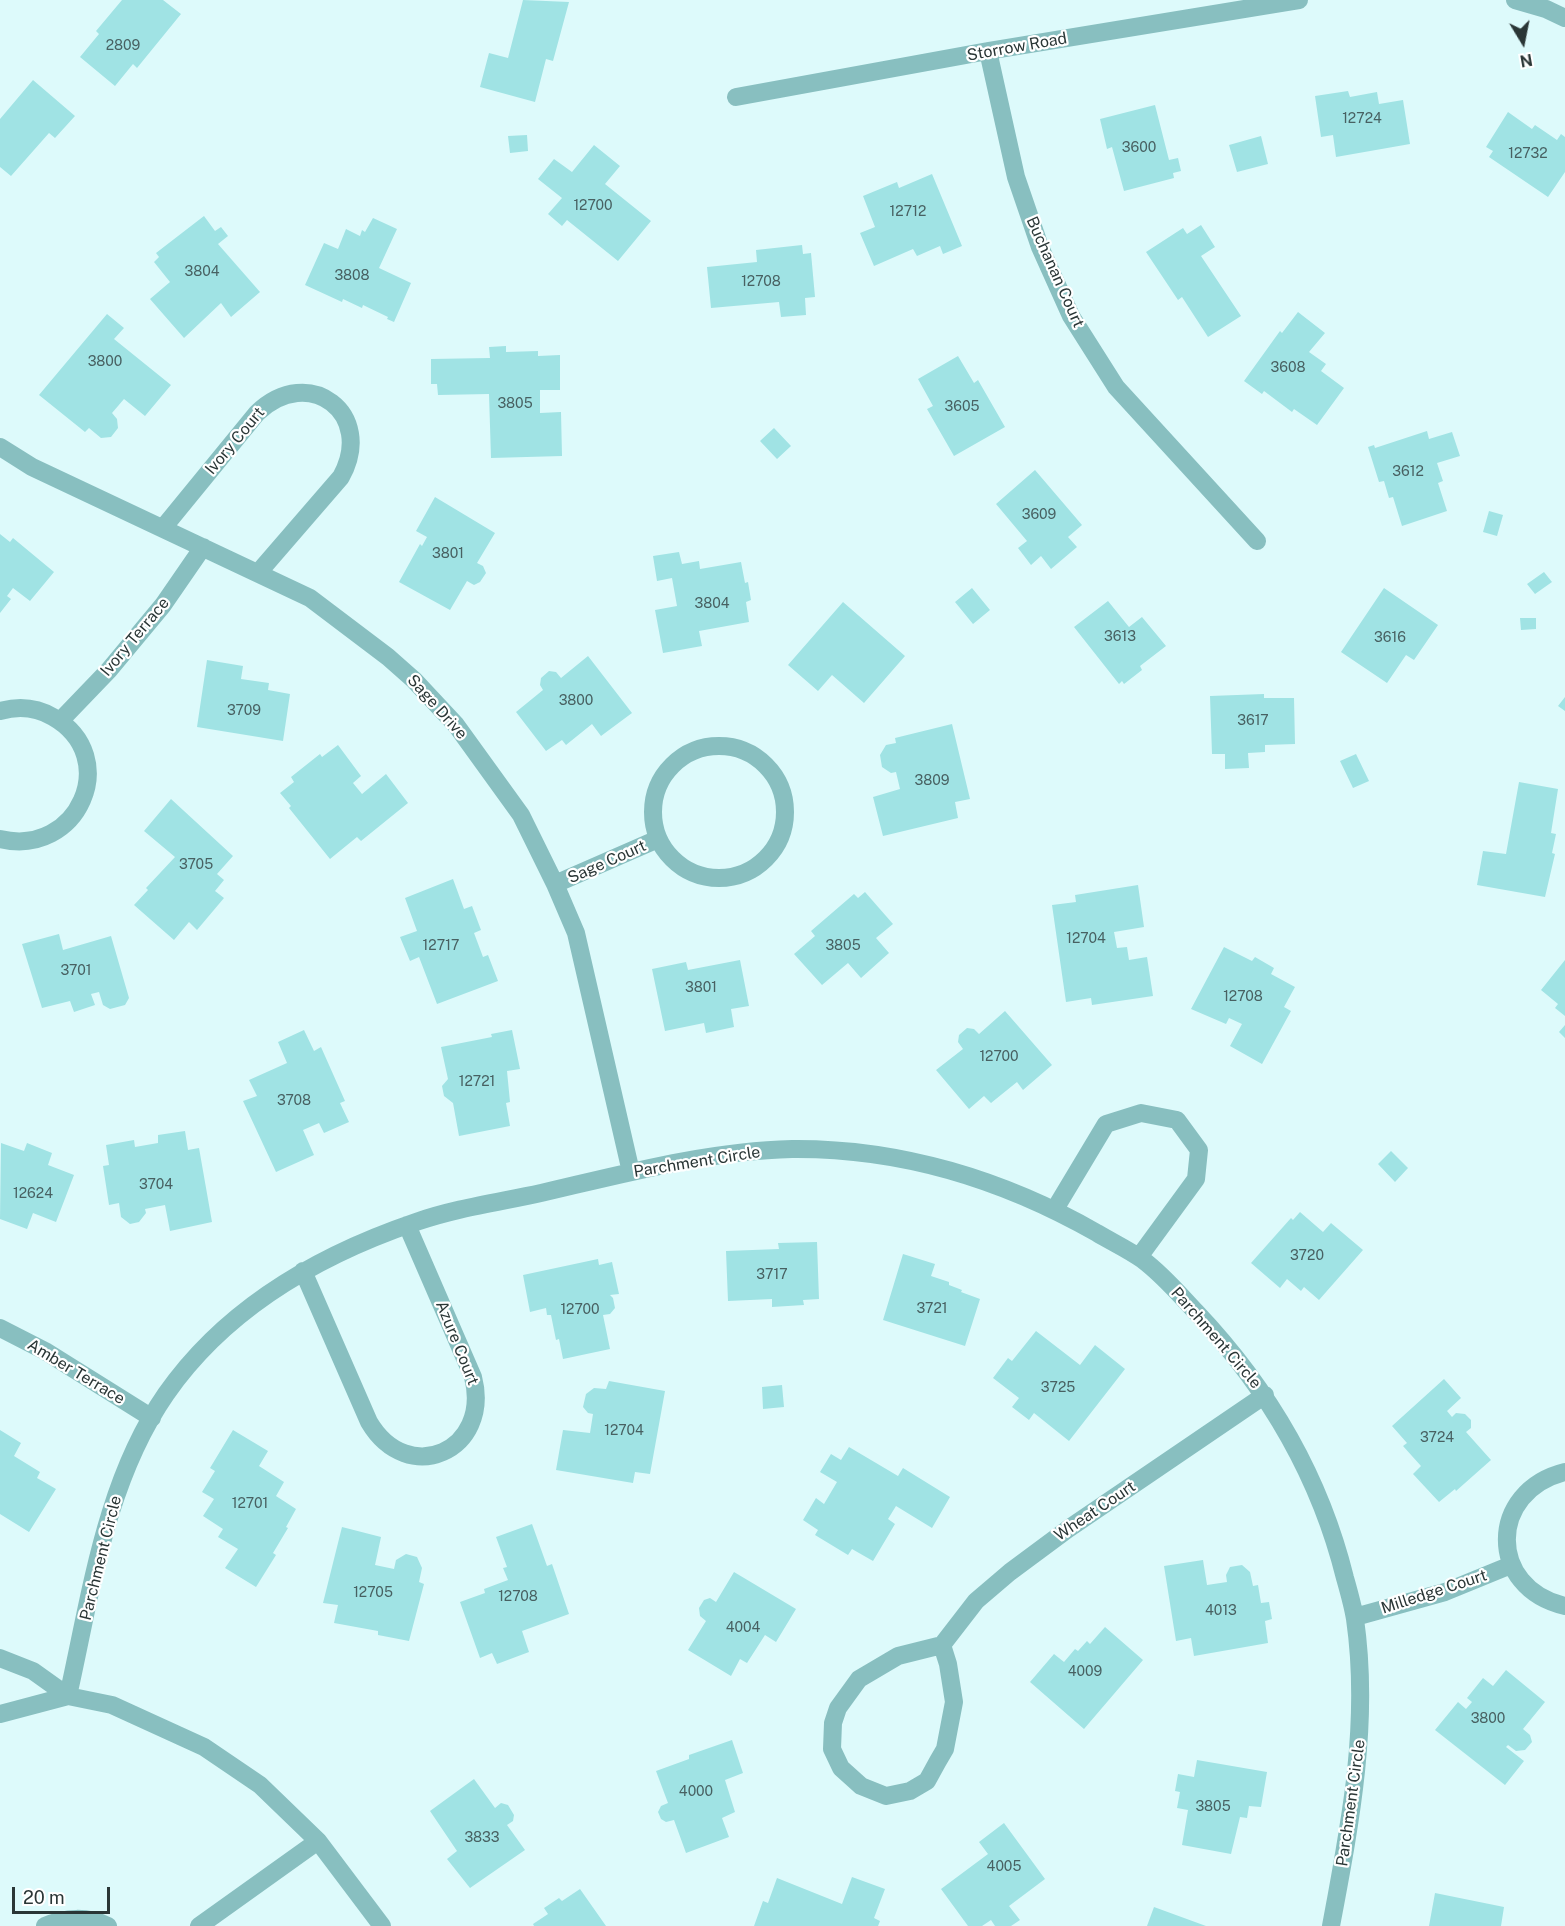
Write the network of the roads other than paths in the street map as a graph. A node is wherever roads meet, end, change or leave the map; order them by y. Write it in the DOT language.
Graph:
graph roads {
  1 [pos="1299,0"];
  2 [pos="1515,0"];
  3 [pos="1565,18"];
  4 [pos="988,51"];
  5 [pos="736,97"];
  6 [pos="0,447"];
  7 [pos="163,528"];
  8 [pos="1257,541"];
  9 [pos="203,547"];
  10 [pos="258,573"];
  11 [pos="0,711"];
  12 [pos="60,721"];
  13 [pos="0,839"];
  14 [pos="658,839"];
  15 [pos="555,884"];
  16 [pos="631,1172"];
  17 [pos="1055,1209"];
  18 [pos="407,1225"];
  19 [pos="1139,1257"];
  20 [pos="303,1271"];
  21 [pos="0,1328"];
  22 [pos="1265,1395"];
  23 [pos="152,1418"];
  24 [pos="1565,1473"];
  25 [pos="1511,1565"];
  26 [pos="1565,1606"];
  27 [pos="1355,1617"];
  28 [pos="942,1645"];
  29 [pos="0,1658"];
  30 [pos="68,1696"];
  31 [pos="0,1714"];
  32 [pos="318,1841"];
  33 [pos="45,1926"];
  34 [pos="108,1926"];
  35 [pos="199,1926"];
  36 [pos="382,1926"];
  37 [pos="1331,1926"];
  1 -- 4 [label="street, Storrow Road"];
  2 -- 3 [label="street"];
  4 -- 5 [label="street, Storrow Road"];
  4 -- 8 [label="street, Buchanan Court"];
  6 -- 7 [label="street, Sage Drive"];
  7 -- 9 [label="street, Sage Drive"];
  7 -- 10 [label="street, Ivory Court"];
  9 -- 10 [label="street, Sage Drive"];
  9 -- 12 [label="street, Ivory Terrace"];
  10 -- 15 [label="street, Sage Drive"];
  11 -- 12 [label="street"];
  12 -- 13 [label="street"];
  14 -- 14 [label="street, Sage Court"];
  14 -- 15 [label="street, Sage Court"];
  15 -- 16 [label="street, Sage Drive"];
  16 -- 17 [label="street, Parchment Circle"];
  16 -- 18 [label="street, Parchment Circle"];
  17 -- 19 [label="street, Parchment Circle"];
  17 -- 19 [label="street"];
  18 -- 20 [label="street, Parchment Circle"];
  18 -- 20 [label="street, Azure Court"];
  19 -- 22 [label="street, Parchment Circle"];
  20 -- 23 [label="street, Parchment Circle"];
  21 -- 23 [label="street, Amber Terrace"];
  22 -- 27 [label="street, Parchment Circle"];
  22 -- 28 [label="street, Wheat Court"];
  23 -- 30 [label="street, Parchment Circle"];
  24 -- 25 [label="street"];
  25 -- 26 [label="street"];
  25 -- 27 [label="street, Milledge Court"];
  27 -- 37 [label="street, Parchment Circle"];
  28 -- 28 [label="street"];
  29 -- 30 [label="street"];
  30 -- 31 [label="street"];
  30 -- 32 [label="street"];
  32 -- 35 [label="street"];
  32 -- 36 [label="street"];
  33 -- 34 [label="street"];
}
